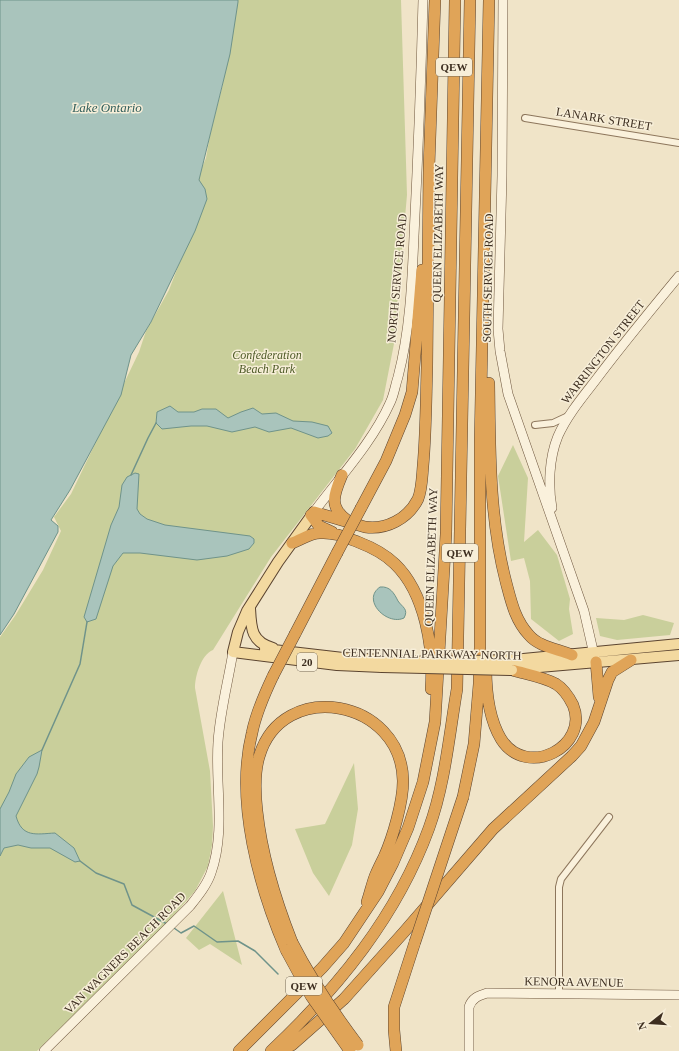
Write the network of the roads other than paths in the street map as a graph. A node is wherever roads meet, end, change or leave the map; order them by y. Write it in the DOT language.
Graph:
graph roads {
  1 [pos="423,0"];
  2 [pos="435,0"];
  3 [pos="455,0"];
  4 [pos="470,0"];
  5 [pos="489,0"];
  6 [pos="503,0"];
  7 [pos="525,118"];
  8 [pos="679,143"];
  9 [pos="429,249"];
  10 [pos="679,276"];
  11 [pos="482,346"];
  12 [pos="569,415"];
  13 [pos="535,425"];
  14 [pos="342,475"];
  15 [pos="312,514"];
  16 [pos="352,523"];
  17 [pos="335,533"];
  18 [pos="557,533"];
  19 [pos="292,543"];
  20 [pos="250,605"];
  21 [pos="679,644"];
  22 [pos="480,647"];
  23 [pos="234,649"];
  24 [pos="279,651"];
  25 [pos="679,655"];
  26 [pos="595,657"];
  27 [pos="573,659"];
  28 [pos="631,660"];
  29 [pos="382,664"];
  30 [pos="512,665"];
  31 [pos="598,707"];
  32 [pos="436,722"];
  33 [pos="609,817"];
  34 [pos="363,916"];
  35 [pos="289,946"];
  36 [pos="559,994"];
  37 [pos="679,995"];
  38 [pos="357,1049"];
  39 [pos="44,1051"];
  40 [pos="239,1051"];
  41 [pos="271,1051"];
  42 [pos="279,1051"];
  43 [pos="396,1051"];
  44 [pos="469,1051"];
  1 -- 14 [label="street, NORTH SERVICE ROAD"];
  2 -- 9 [label="highway"];
  3 -- 32 [label="highway, QUEEN ELIZABETH WAY / QEW"];
  4 -- 41 [label="highway, QEW"];
  5 -- 11 [label="highway"];
  6 -- 18 [label="street, SOUTH SERVICE ROAD"];
  7 -- 8 [label="street, LANARK STREET"];
  9 -- 16 [label="highway"];
  9 -- 35 [label="highway, bridge"];
  10 -- 12 [label="street, WARRINGTON STREET"];
  11 -- 22 [label="highway"];
  11 -- 27 [label="highway"];
  12 -- 13 [label="street, WARRINGTON STREET"];
  12 -- 18 [label="street"];
  14 -- 15 [label="street, NORTH SERVICE ROAD"];
  14 -- 16 [label="highway"];
  15 -- 16 [label="highway"];
  15 -- 17 [label="highway"];
  15 -- 19 [label="main road, NORTH SERVICE ROAD"];
  17 -- 19 [label="highway"];
  17 -- 32 [label="highway"];
  18 -- 26 [label="street, SOUTH SERVICE ROAD"];
  19 -- 20 [label="main road, NORTH SERVICE ROAD"];
  20 -- 23 [label="main road, NORTH SERVICE ROAD"];
  20 -- 24 [label="main road"];
  21 -- 26 [label="main road, CENTENNIAL PARKWAY NORTH"];
  22 -- 30 [label="highway"];
  22 -- 43 [label="highway, bridge"];
  23 -- 24 [label="main road, CENTENNIAL PARKWAY NORTH / 20"];
  23 -- 29 [label="main road, CENTENNIAL PARKWAY NORTH / 20"];
  23 -- 39 [label="street, VAN WAGNERS BEACH ROAD"];
  24 -- 29 [label="main road, CENTENNIAL PARKWAY NORTH / 20"];
  25 -- 28 [label="main road, CENTENNIAL PARKWAY NORTH"];
  26 -- 27 [label="main road, CENTENNIAL PARKWAY NORTH"];
  26 -- 28 [label="main road, CENTENNIAL PARKWAY NORTH"];
  26 -- 31 [label="highway"];
  27 -- 30 [label="main road, CENTENNIAL PARKWAY NORTH / 20"];
  28 -- 31 [label="highway"];
  29 -- 30 [label="main road, CENTENNIAL PARKWAY NORTH / 20, bridge"];
  31 -- 42 [label="highway"];
  32 -- 34 [label="highway, QUEEN ELIZABETH WAY / QEW"];
  33 -- 36 [label="street"];
  34 -- 35 [label="highway"];
  34 -- 40 [label="highway, QUEEN ELIZABETH WAY / QEW"];
  35 -- 38 [label="highway, bridge"];
  36 -- 37 [label="street, KENORA AVENUE"];
  36 -- 44 [label="street, KENORA AVENUE"];
}
